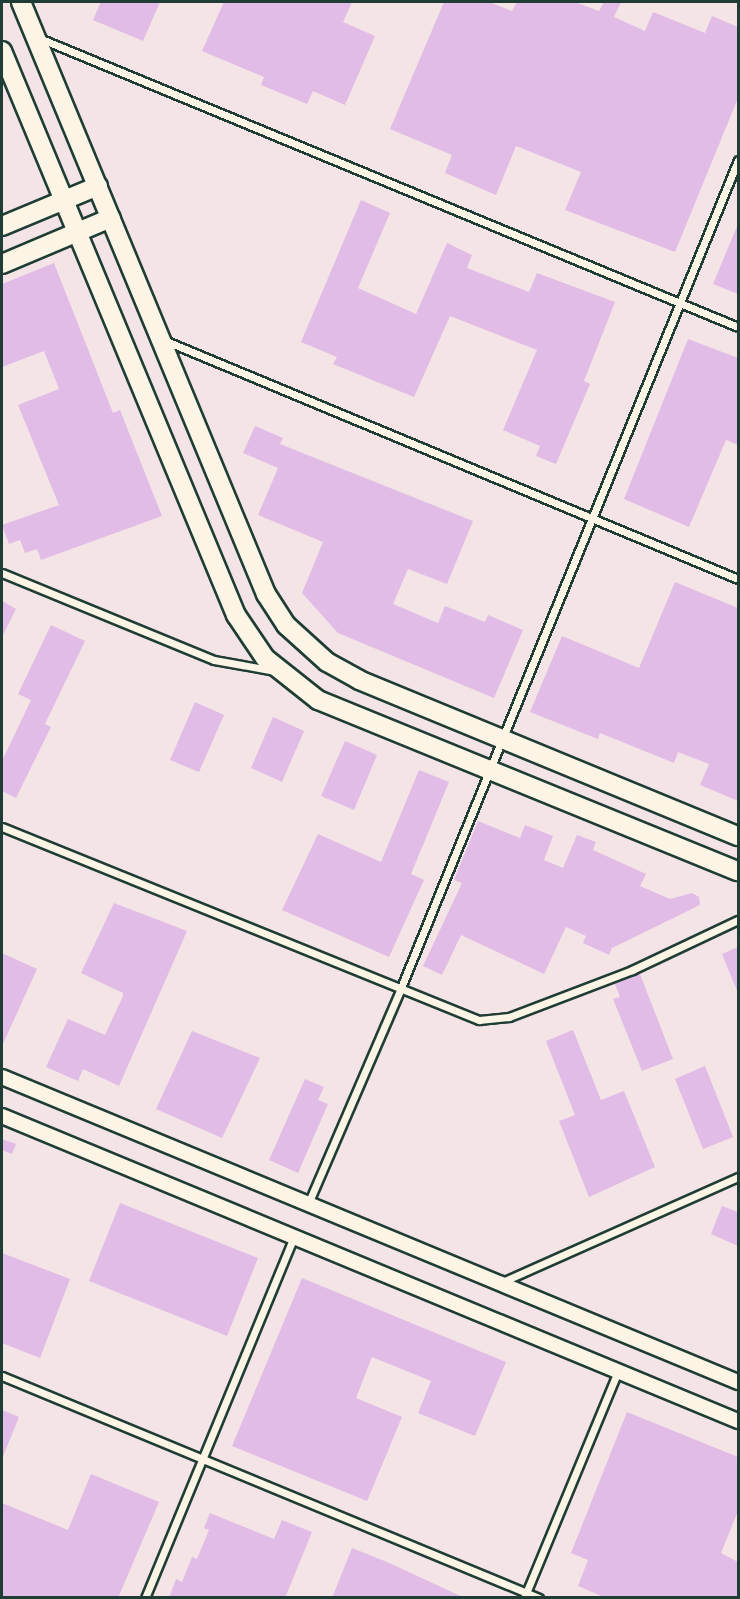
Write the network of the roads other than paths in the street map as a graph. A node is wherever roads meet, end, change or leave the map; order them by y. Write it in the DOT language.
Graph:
graph roads {
  1 [pos="21,2"];
  2 [pos="37,38"];
  3 [pos="2,51"];
  4 [pos="738,160"];
  5 [pos="98,186"];
  6 [pos="64,200"];
  7 [pos="111,218"];
  8 [pos="2,226"];
  9 [pos="77,232"];
  10 [pos="2,264"];
  11 [pos="680,302"];
  12 [pos="738,327"];
  13 [pos="161,339"];
  14 [pos="591,518"];
  15 [pos="2,573"];
  16 [pos="738,579"];
  17 [pos="278,671"];
  18 [pos="500,738"];
  19 [pos="487,770"];
  20 [pos="2,827"];
  21 [pos="738,836"];
  22 [pos="738,872"];
  23 [pos="738,920"];
  24 [pos="400,990"];
  25 [pos="2,1077"];
  26 [pos="2,1116"];
  27 [pos="738,1176"];
  28 [pos="308,1204"];
  29 [pos="294,1237"];
  30 [pos="500,1283"];
  31 [pos="618,1371"];
  32 [pos="2,1376"];
  33 [pos="738,1382"];
  34 [pos="738,1421"];
  35 [pos="202,1459"];
  36 [pos="525,1595"];
  37 [pos="145,1598"];
  38 [pos="540,1598"];
  1 -- 2 [label="street"];
  2 -- 5 [label="street"];
  2 -- 11 [label="lane"];
  3 -- 6 [label="street"];
  4 -- 11 [label="lane"];
  5 -- 6 [label="street"];
  5 -- 7 [label="street"];
  6 -- 8 [label="street"];
  6 -- 9 [label="street"];
  7 -- 9 [label="street"];
  7 -- 13 [label="street"];
  9 -- 10 [label="street"];
  9 -- 17 [label="street"];
  11 -- 12 [label="lane"];
  11 -- 14 [label="lane"];
  13 -- 14 [label="lane"];
  13 -- 18 [label="street"];
  14 -- 16 [label="lane"];
  14 -- 18 [label="lane"];
  15 -- 17 [label="lane"];
  17 -- 19 [label="street"];
  18 -- 19 [label="lane"];
  18 -- 21 [label="street"];
  19 -- 22 [label="street"];
  19 -- 24 [label="lane"];
  20 -- 24 [label="lane"];
  23 -- 24 [label="lane"];
  24 -- 28 [label="lane"];
  25 -- 28 [label="street"];
  26 -- 29 [label="street"];
  27 -- 30 [label="lane"];
  28 -- 30 [label="street"];
  29 -- 31 [label="street"];
  29 -- 35 [label="lane"];
  30 -- 33 [label="street"];
  31 -- 34 [label="street"];
  31 -- 36 [label="lane"];
  32 -- 35 [label="lane"];
  35 -- 36 [label="lane"];
  35 -- 37 [label="lane"];
  36 -- 38 [label="lane"];
}
